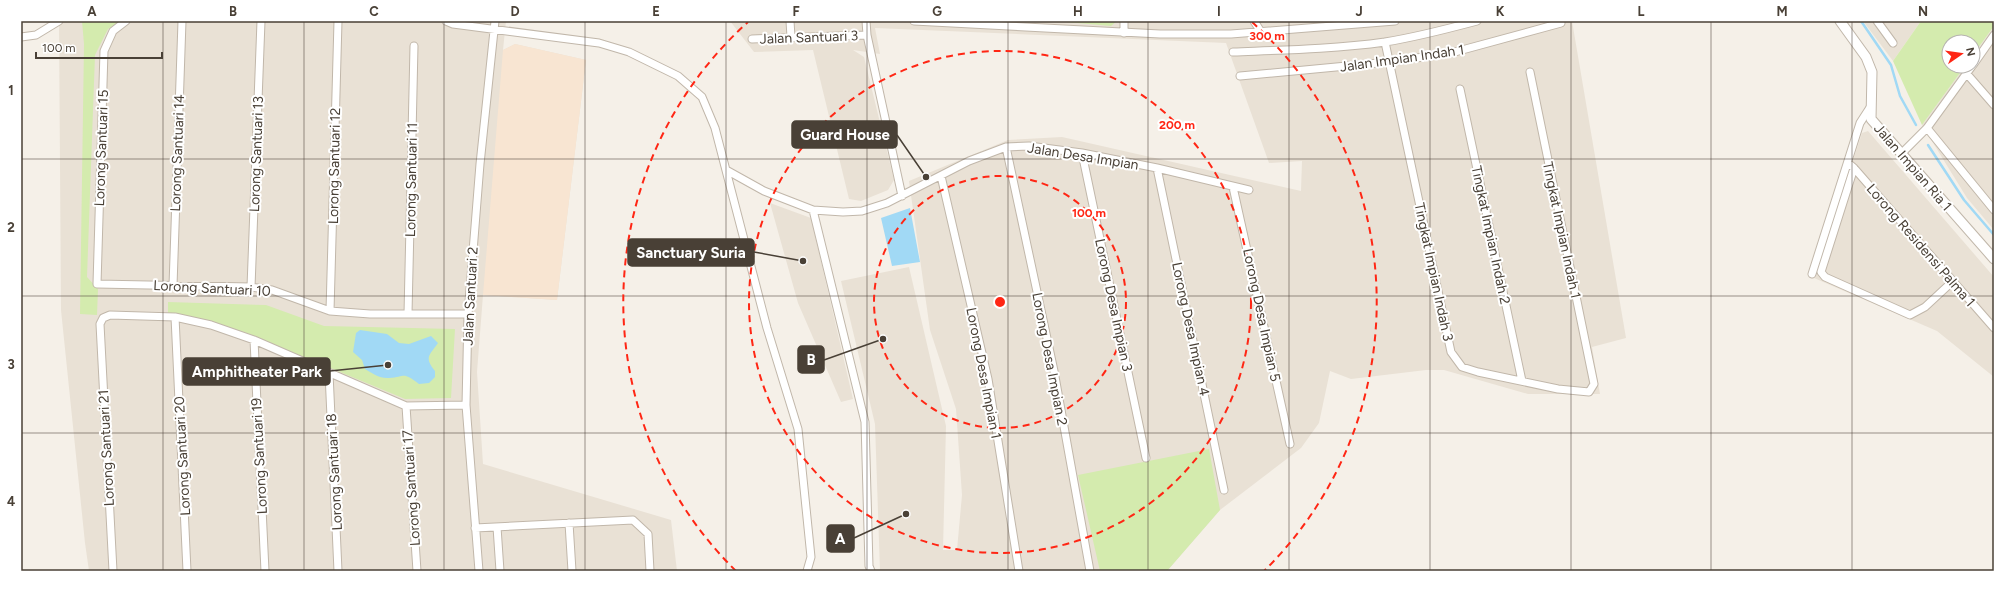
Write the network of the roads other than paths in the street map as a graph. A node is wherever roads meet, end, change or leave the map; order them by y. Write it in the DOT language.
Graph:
graph roads {
  1 [pos="59,21"];
  2 [pos="126,21"];
  3 [pos="182,21"];
  4 [pos="261,21"];
  5 [pos="338,21"];
  6 [pos="446,21"];
  7 [pos="790,21"];
  8 [pos="866,21"];
  9 [pos="914,21"];
  10 [pos="1124,21"];
  11 [pos="1254,21"];
  12 [pos="1395,21"];
  13 [pos="1477,21"];
  14 [pos="1840,21"];
  15 [pos="1877,21"];
  16 [pos="934,22"];
  17 [pos="1000,23"];
  18 [pos="1561,23"];
  19 [pos="495,25"];
  20 [pos="1261,32"];
  21 [pos="1124,33"];
  22 [pos="867,35"];
  23 [pos="1994,35"];
  24 [pos="21,37"];
  25 [pos="791,37"];
  26 [pos="752,39"];
  27 [pos="1385,42"];
  28 [pos="1894,43"];
  29 [pos="414,46"];
  30 [pos="1233,52"];
  31 [pos="1981,54"];
  32 [pos="1389,62"];
  33 [pos="1530,72"];
  34 [pos="1967,74"];
  35 [pos="1240,76"];
  36 [pos="1460,89"];
  37 [pos="1994,105"];
  38 [pos="1871,106"];
  39 [pos="1927,128"];
  40 [pos="1006,147"];
  41 [pos="1082,153"];
  42 [pos="1901,154"];
  43 [pos="1848,163"];
  44 [pos="1157,168"];
  45 [pos="1854,168"];
  46 [pos="728,171"];
  47 [pos="941,176"];
  48 [pos="1233,187"];
  49 [pos="1249,190"];
  50 [pos="902,196"];
  51 [pos="813,210"];
  52 [pos="1994,210"];
  53 [pos="1994,259"];
  54 [pos="1812,274"];
  55 [pos="1953,281"];
  56 [pos="96,284"];
  57 [pos="173,286"];
  58 [pos="252,287"];
  59 [pos="330,311"];
  60 [pos="408,314"];
  61 [pos="468,314"];
  62 [pos="175,317"];
  63 [pos="1994,328"];
  64 [pos="254,340"];
  65 [pos="329,373"];
  66 [pos="1522,381"];
  67 [pos="1592,389"];
  68 [pos="466,405"];
  69 [pos="406,406"];
  70 [pos="1290,444"];
  71 [pos="1146,458"];
  72 [pos="1224,490"];
  73 [pos="569,523"];
  74 [pos="498,527"];
  75 [pos="475,528"];
  76 [pos="113,571"];
  77 [pos="187,571"];
  78 [pos="265,571"];
  79 [pos="338,571"];
  80 [pos="416,571"];
  81 [pos="479,571"];
  82 [pos="500,571"];
  83 [pos="572,571"];
  84 [pos="650,571"];
  85 [pos="807,571"];
  86 [pos="871,571"];
  87 [pos="1019,571"];
  88 [pos="1090,571"];
  1 -- 24 [label="street"];
  2 -- 56 [label="street, Lorong Santuari 15"];
  3 -- 57 [label="street, Lorong Santuari 14"];
  4 -- 58 [label="street, Lorong Santuari 13"];
  5 -- 59 [label="street, Lorong Santuari 12"];
  6 -- 19 [label="street"];
  7 -- 25 [label="street"];
  8 -- 22 [label="street"];
  9 -- 16 [label="street"];
  10 -- 21 [label="street"];
  11 -- 20 [label="street"];
  12 -- 20 [label="street"];
  13 -- 27 [label="street, Jalan Impian Indah 1"];
  14 -- 38 [label="street, Jalan Impian Ria 1"];
  15 -- 28 [label="street"];
  16 -- 17 [label="street"];
  17 -- 21 [label="street"];
  18 -- 32 [label="street, Jalan Impian Indah 1"];
  19 -- 46 [label="street"];
  19 -- 61 [label="street, Jalan Santuari 2"];
  20 -- 21 [label="street"];
  22 -- 25 [label="street, Jalan Santuari 3"];
  22 -- 50 [label="street"];
  23 -- 31 [label="street"];
  25 -- 26 [label="street, Jalan Santuari 3"];
  27 -- 30 [label="street, Jalan Impian Indah 1"];
  27 -- 32 [label="street, Tingkat Impian Indah 3"];
  29 -- 60 [label="street, Lorong Santuari 11"];
  32 -- 35 [label="street, Jalan Impian Indah 1"];
  32 -- 66 [label="street, Tingkat Impian Indah 3"];
  33 -- 67 [label="street, Tingkat Impian Indah 1"];
  34 -- 37 [label="street"];
  34 -- 39 [label="street"];
  36 -- 66 [label="street, Tingkat Impian Indah 2"];
  38 -- 42 [label="street, Jalan Impian Ria 1"];
  38 -- 43 [label="street"];
  39 -- 42 [label="street"];
  39 -- 52 [label="street"];
  40 -- 41 [label="street, Jalan Desa Impian"];
  40 -- 47 [label="street, Jalan Desa Impian"];
  40 -- 88 [label="street, Lorong Desa Impian 2"];
  41 -- 44 [label="street, Jalan Desa Impian"];
  41 -- 71 [label="street, Lorong Desa Impian 3"];
  42 -- 53 [label="street, Jalan Impian Ria 1"];
  43 -- 45 [label="street, Lorong Residensi Palma 1"];
  43 -- 54 [label="street"];
  44 -- 48 [label="street, Jalan Desa Impian"];
  44 -- 72 [label="street, Lorong Desa Impian 4"];
  45 -- 55 [label="street, Lorong Residensi Palma 1"];
  45 -- 55 [label="street"];
  46 -- 51 [label="street"];
  46 -- 85 [label="street"];
  47 -- 50 [label="street, Jalan Desa Impian"];
  47 -- 87 [label="street, Lorong Desa Impian 1"];
  48 -- 49 [label="street, Jalan Desa Impian"];
  48 -- 70 [label="street, Lorong Desa Impian 5"];
  50 -- 51 [label="street, Jalan Desa Impian"];
  51 -- 86 [label="street"];
  55 -- 63 [label="street, Lorong Residensi Palma 1"];
  56 -- 57 [label="street, Lorong Santuari 10"];
  57 -- 58 [label="street, Lorong Santuari 10"];
  58 -- 59 [label="street, Lorong Santuari 10"];
  59 -- 60 [label="street, Lorong Santuari 10"];
  60 -- 61 [label="street, Lorong Santuari 10"];
  61 -- 68 [label="street, Jalan Santuari 2"];
  62 -- 64 [label="street"];
  62 -- 76 [label="street, Lorong Santuari 21"];
  62 -- 77 [label="street, Lorong Santuari 20"];
  64 -- 65 [label="street"];
  64 -- 78 [label="street, Lorong Santuari 19"];
  65 -- 69 [label="street"];
  65 -- 79 [label="street, Lorong Santuari 18"];
  66 -- 67 [label="street, Tingkat Impian Indah 3"];
  68 -- 69 [label="street"];
  68 -- 75 [label="street, Jalan Santuari 2"];
  69 -- 80 [label="street, Lorong Santuari 17"];
  73 -- 74 [label="street"];
  73 -- 83 [label="street"];
  73 -- 84 [label="street"];
  74 -- 75 [label="street"];
  74 -- 82 [label="street"];
  75 -- 81 [label="street, Jalan Santuari 2"];
}
